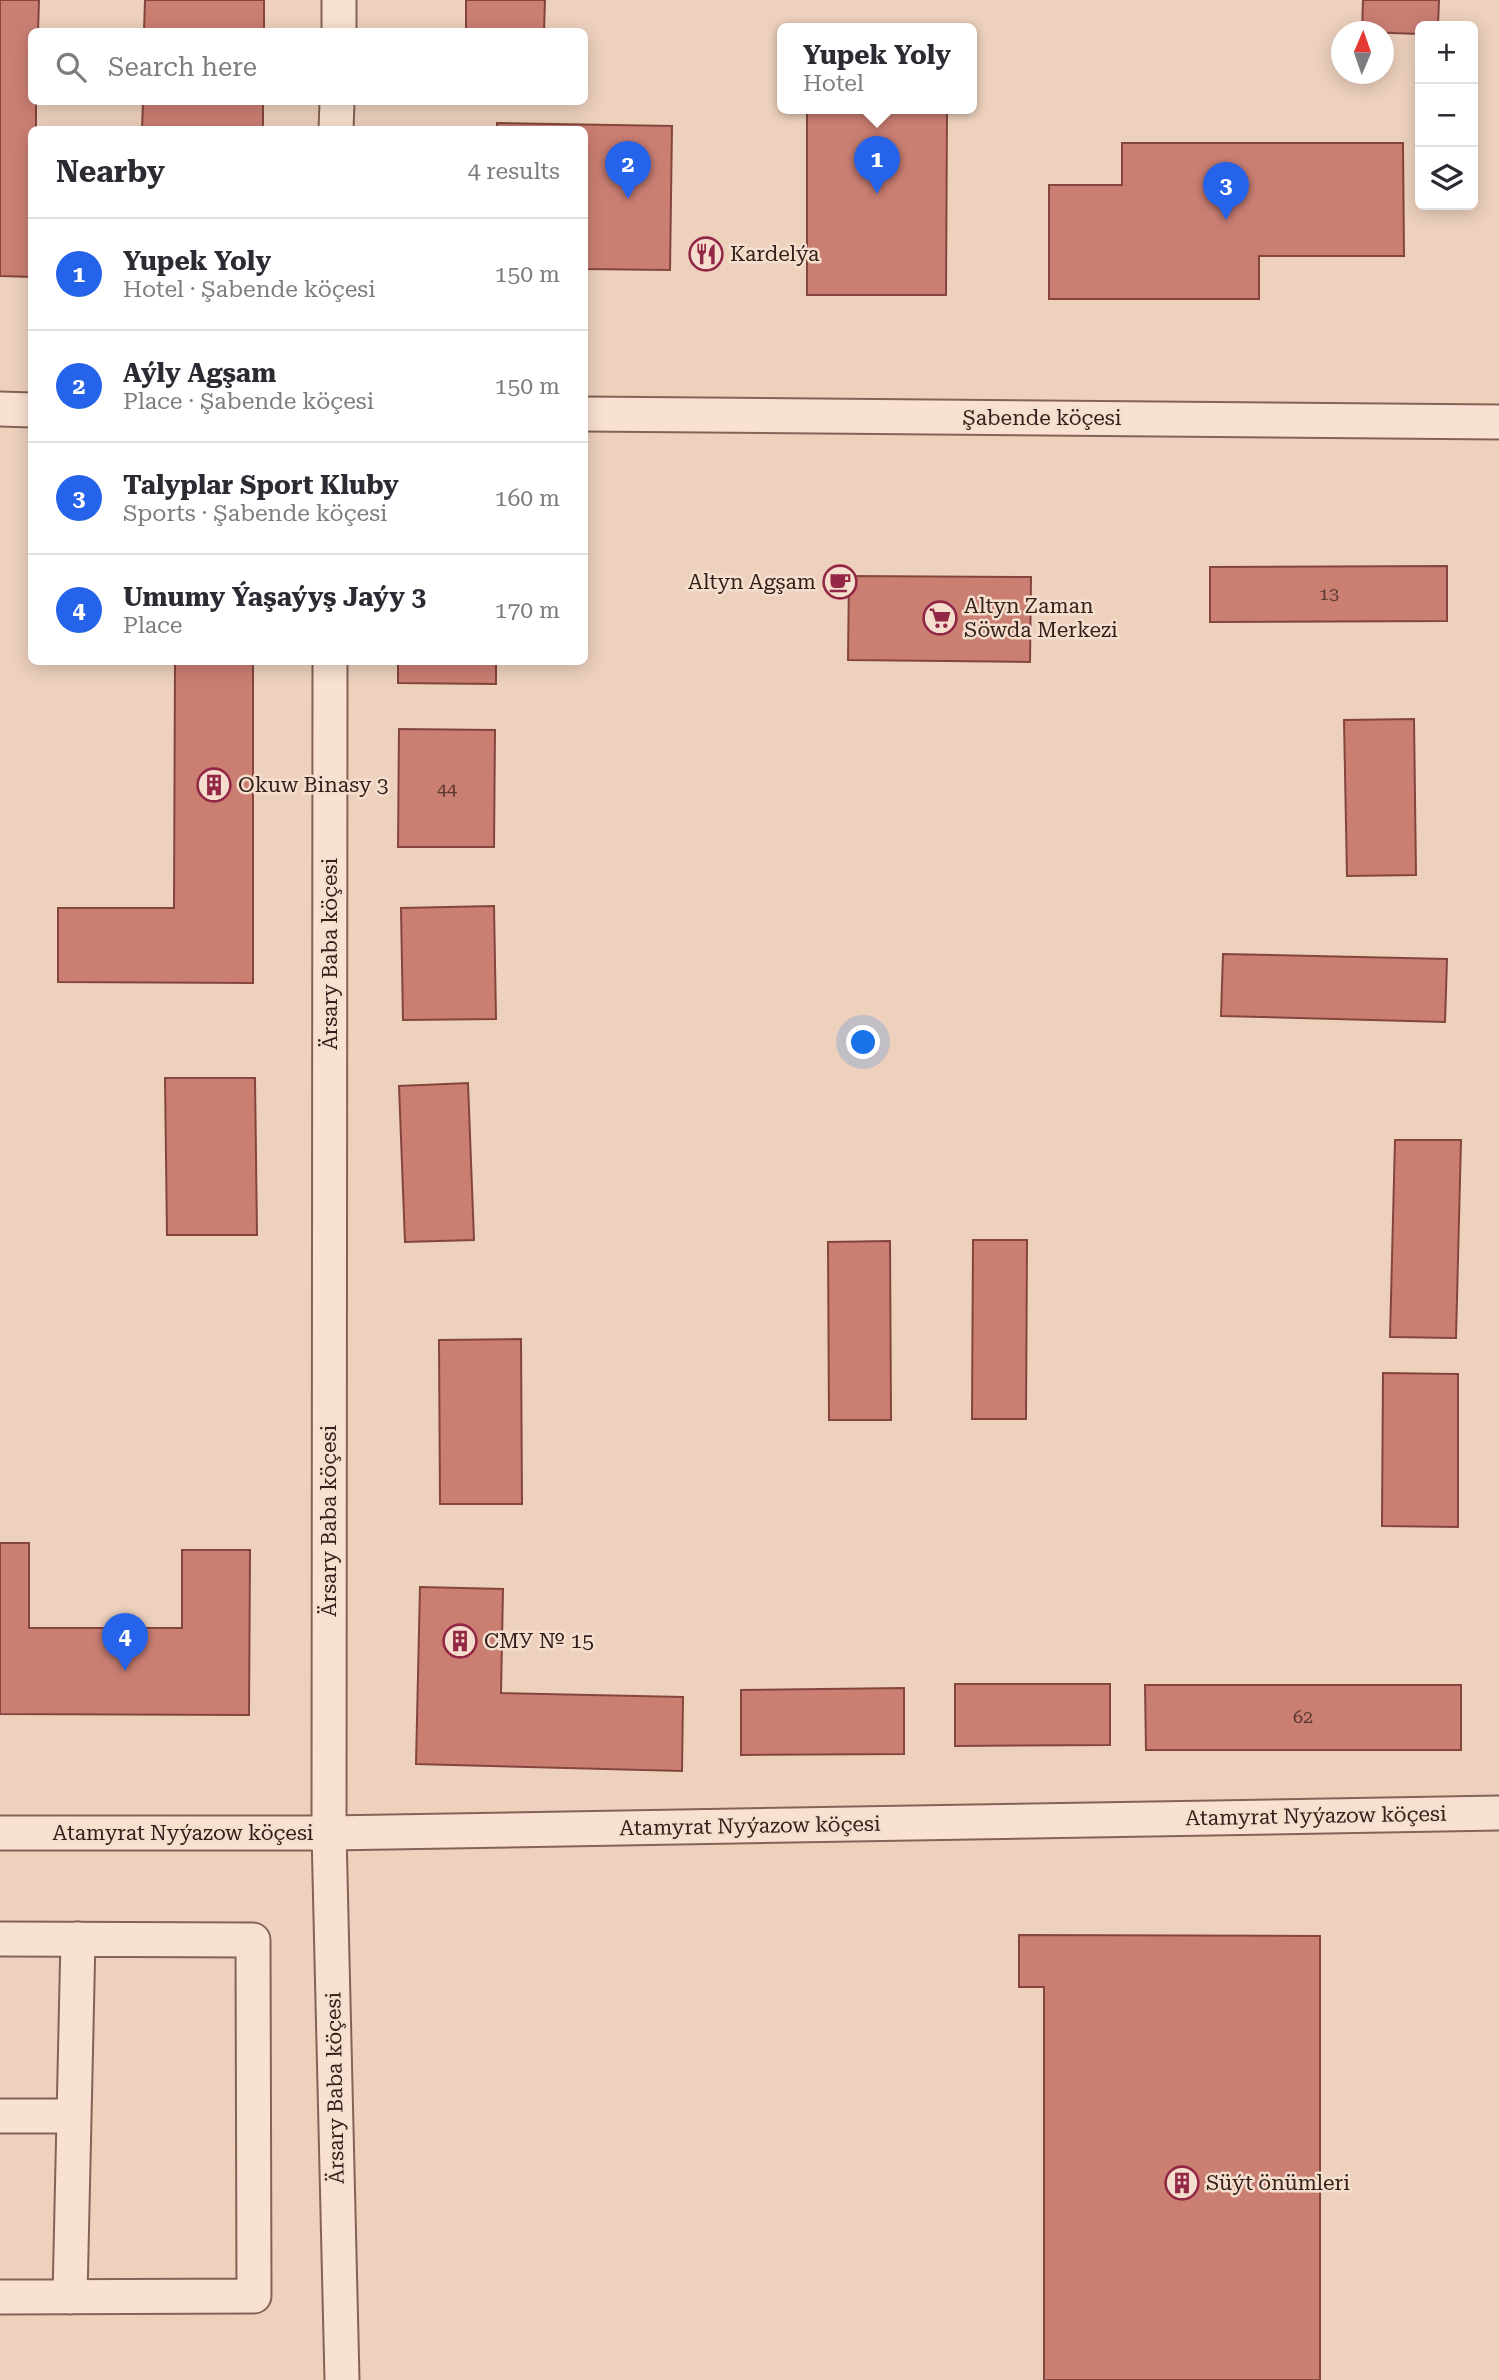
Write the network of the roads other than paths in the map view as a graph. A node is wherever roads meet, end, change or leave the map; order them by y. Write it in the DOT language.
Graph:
graph roads {
  1 [pos="339,0"];
  2 [pos="339,28"];
  3 [pos="337,105"];
  4 [pos="337,126"];
  5 [pos="0,409"];
  6 [pos="28,410"];
  7 [pos="588,414"];
  8 [pos="1499,422"];
  9 [pos="330,665"];
  10 [pos="1499,1813"];
  11 [pos="0,1833"];
  12 [pos="329,1833"];
  13 [pos="0,1939"];
  14 [pos="78,1939"];
  15 [pos="0,2116"];
  16 [pos="73,2116"];
  17 [pos="0,2297"];
  18 [pos="69,2297"];
  19 [pos="342,2380"];
  1 -- 2 [label="street"];
  3 -- 4 [label="street"];
  5 -- 6 [label="street"];
  7 -- 8 [label="street, Şabende köçesi"];
  9 -- 12 [label="street, Ärsary Baba köçesi"];
  10 -- 12 [label="street, Atamyrat Nyýazow köçesi"];
  11 -- 12 [label="street, Atamyrat Nyýazow köçesi"];
  12 -- 19 [label="street, Ärsary Baba köçesi"];
  13 -- 14 [label="street"];
  14 -- 16 [label="street"];
  14 -- 18 [label="street"];
  15 -- 16 [label="street"];
  16 -- 18 [label="street"];
  17 -- 18 [label="street"];
}
